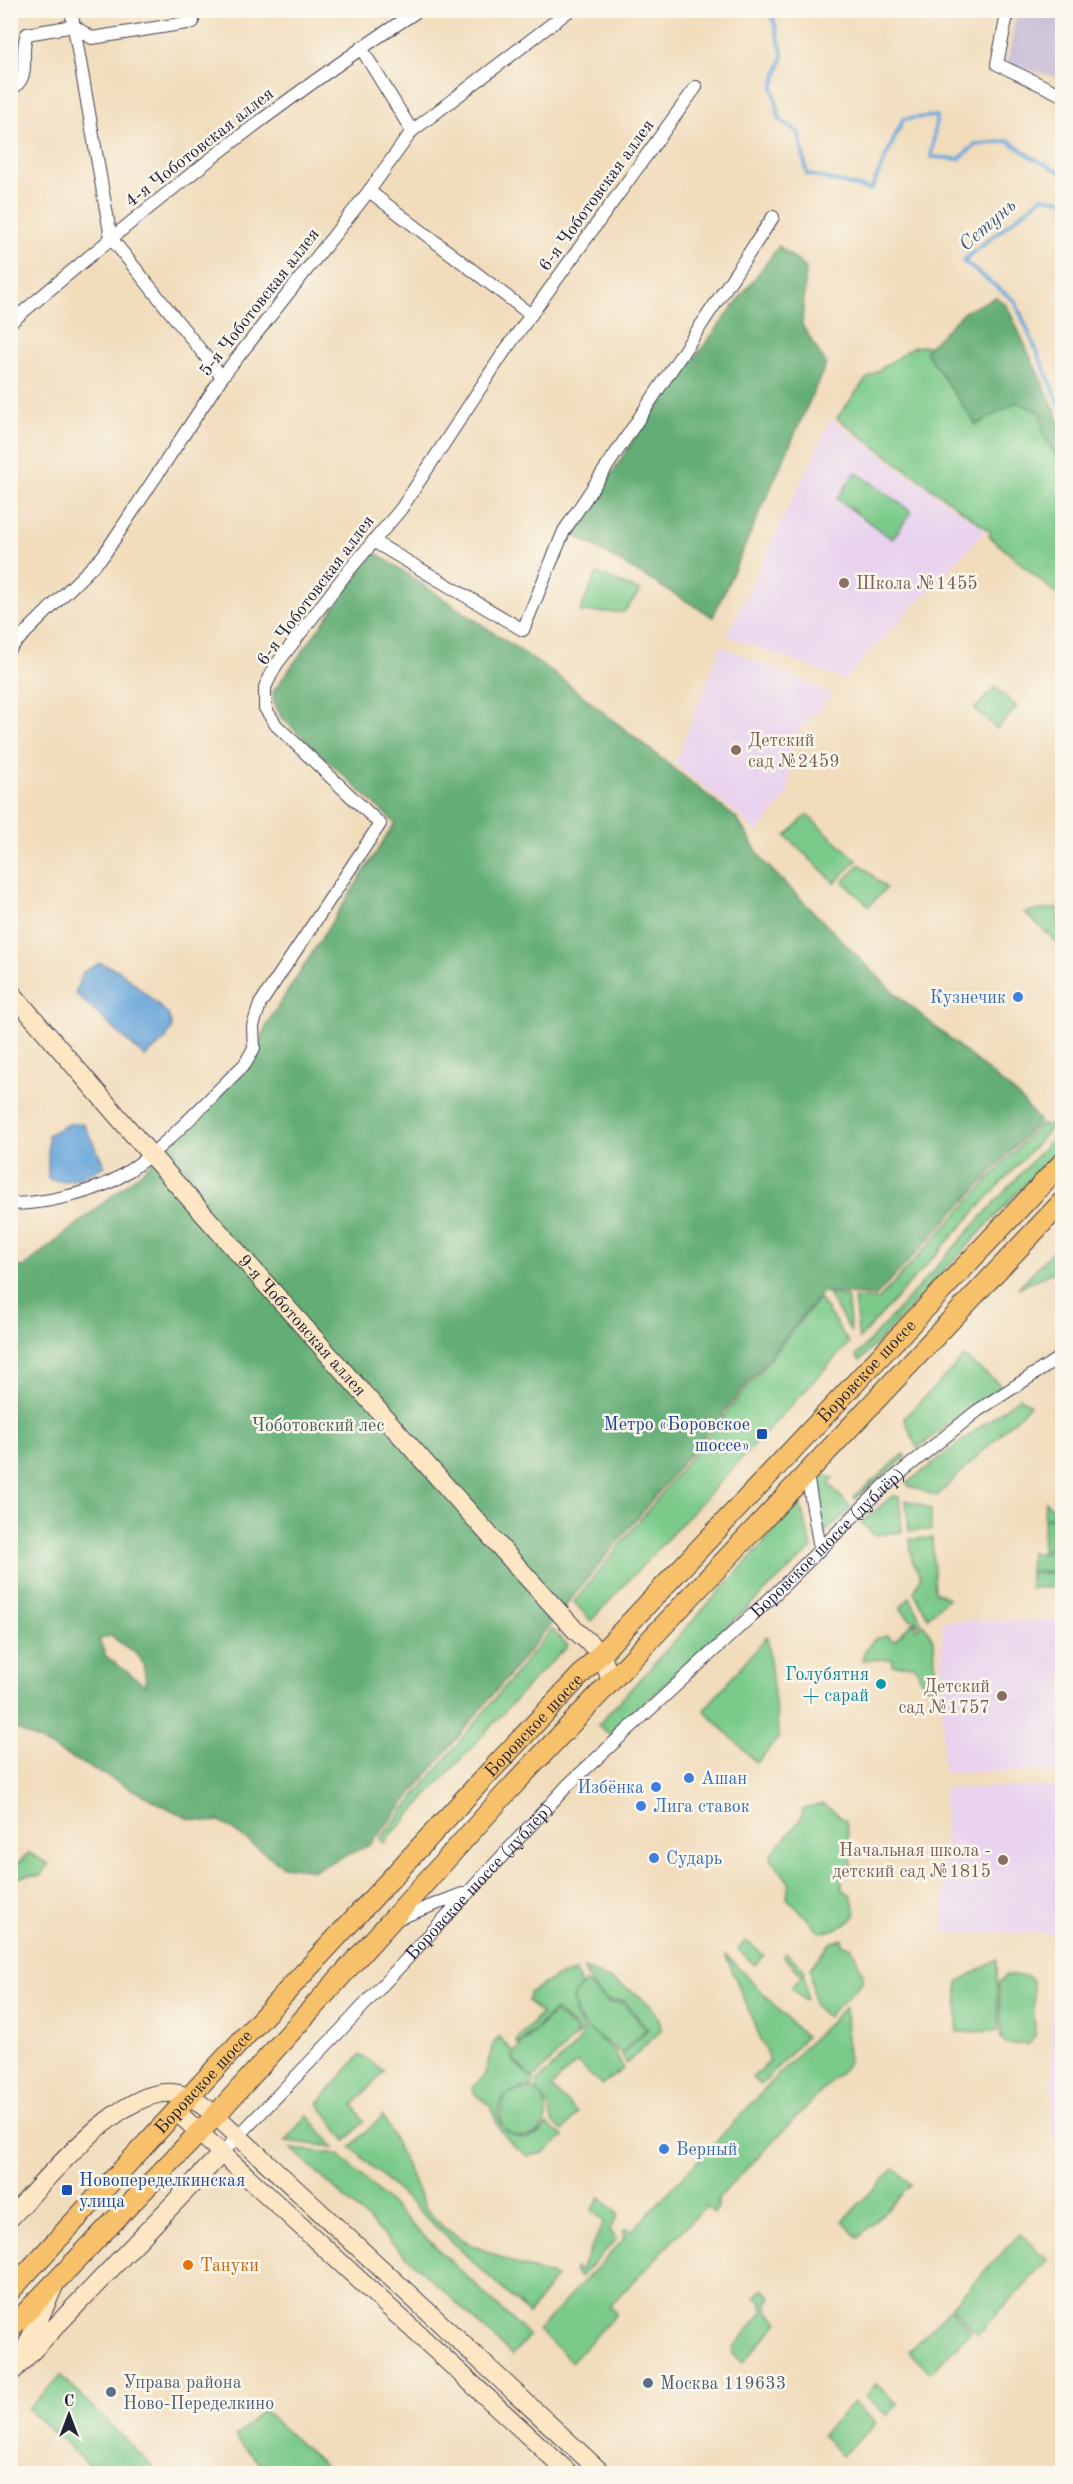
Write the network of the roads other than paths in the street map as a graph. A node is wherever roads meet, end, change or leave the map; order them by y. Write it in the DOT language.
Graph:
graph roads {
  1 [pos="71,10"];
  2 [pos="419,10"];
  3 [pos="570,10"];
  4 [pos="1008,10"];
  5 [pos="193,22"];
  6 [pos="74,26"];
  7 [pos="361,48"];
  8 [pos="696,87"];
  9 [pos="10,90"];
  10 [pos="1062,95"];
  11 [pos="412,131"];
  12 [pos="369,191"];
  13 [pos="773,217"];
  14 [pos="111,238"];
  15 [pos="531,315"];
  16 [pos="10,323"];
  17 [pos="222,377"];
  18 [pos="373,541"];
  19 [pos="10,648"];
  20 [pos="10,991"];
  21 [pos="150,1154"];
  22 [pos="1062,1162"];
  23 [pos="1062,1202"];
  24 [pos="10,1204"];
  25 [pos="1062,1356"];
  26 [pos="807,1475"];
  27 [pos="820,1548"];
  28 [pos="601,1653"];
  29 [pos="611,1681"];
  30 [pos="466,1893"];
  31 [pos="393,1920"];
  32 [pos="184,2105"];
  33 [pos="215,2116"];
  34 [pos="200,2132"];
  35 [pos="238,2136"];
  36 [pos="222,2153"];
  37 [pos="10,2218"];
  38 [pos="57,2278"];
  39 [pos="14,2284"];
  40 [pos="10,2329"];
  41 [pos="14,2370"];
  42 [pos="570,2474"];
  43 [pos="603,2474"];
  1 -- 6 [label="street"];
  2 -- 7 [label="street, 4-я Чоботовская аллея"];
  3 -- 11 [label="street, 5-я Чоботовская аллея"];
  4 -- 10 [label="street"];
  5 -- 6 [label="street"];
  6 -- 9 [label="street"];
  6 -- 14 [label="street"];
  7 -- 11 [label="street"];
  7 -- 14 [label="street, 4-я Чоботовская аллея"];
  8 -- 15 [label="street, 6-я Чоботовская аллея"];
  11 -- 12 [label="street, 5-я Чоботовская аллея"];
  12 -- 15 [label="street"];
  12 -- 17 [label="street, 5-я Чоботовская аллея"];
  13 -- 18 [label="street"];
  14 -- 16 [label="street, 4-я Чоботовская аллея"];
  14 -- 17 [label="street"];
  15 -- 18 [label="street, 6-я Чоботовская аллея"];
  17 -- 19 [label="street, 5-я Чоботовская аллея"];
  18 -- 21 [label="street, 6-я Чоботовская аллея"];
  20 -- 21 [label="main road, 9-я Чоботовская аллея"];
  21 -- 24 [label="street"];
  21 -- 28 [label="main road, 9-я Чоботовская аллея"];
  22 -- 28 [label="main road, Боровское шоссе"];
  23 -- 26 [label="main road, Боровское шоссе"];
  25 -- 27 [label="street, Боровское шоссе (дублёр)"];
  26 -- 27 [label="street"];
  26 -- 29 [label="main road, Боровское шоссе"];
  27 -- 30 [label="street, Боровское шоссе (дублёр)"];
  28 -- 29 [label="main road"];
  28 -- 32 [label="main road, Боровское шоссе"];
  29 -- 31 [label="main road, Боровское шоссе"];
  30 -- 31 [label="street"];
  30 -- 35 [label="street, Боровское шоссе (дублёр)"];
  31 -- 33 [label="main road, Боровское шоссе"];
  32 -- 33 [label="main road"];
  32 -- 34 [label="main road"];
  32 -- 37 [label="main road"];
  32 -- 39 [label="main road, Боровское шоссе"];
  33 -- 34 [label="main road, Боровское шоссе"];
  33 -- 35 [label="main road"];
  34 -- 36 [label="main road"];
  34 -- 38 [label="main road, Боровское шоссе"];
  35 -- 36 [label="street, Боровское шоссе (дублёр)"];
  35 -- 43 [label="main road"];
  36 -- 41 [label="main road, Боровское шоссе (дублёр)"];
  36 -- 42 [label="main road"];
  38 -- 40 [label="main road, Боровское шоссе"];
  38 -- 41 [label="main road"];
}
